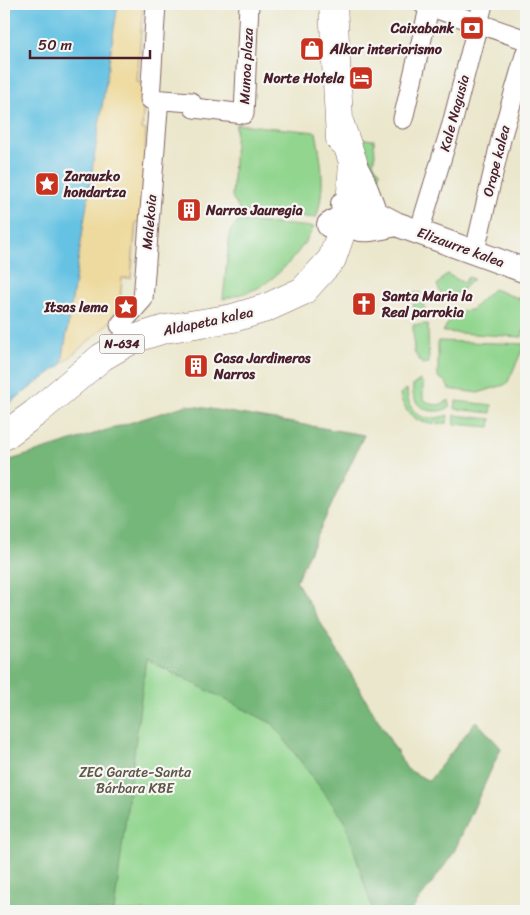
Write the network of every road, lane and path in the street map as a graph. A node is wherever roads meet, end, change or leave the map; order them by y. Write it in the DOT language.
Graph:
graph roads {
  1 [pos="156,4"];
  2 [pos="249,4"];
  3 [pos="333,4"];
  4 [pos="428,4"];
  5 [pos="480,13"];
  6 [pos="526,40"];
  7 [pos="526,52"];
  8 [pos="158,110"];
  9 [pos="403,119"];
  10 [pos="340,129"];
  11 [pos="351,219"];
  12 [pos="422,222"];
  13 [pos="477,242"];
  14 [pos="526,270"];
  15 [pos="266,308"];
  16 [pos="120,325"];
  17 [pos="4,436"];
  1 -- 2 [label="street, Munoa plaza"];
  3 -- 10 [label="highway, N-634"];
  4 -- 5 [label="street"];
  4 -- 9 [label="street"];
  5 -- 6 [label="street"];
  5 -- 12 [label="street, Kale Nagusia"];
  7 -- 13 [label="street, Orape kalea"];
  8 -- 16 [label="street, Malekoia"];
  10 -- 11 [label="highway, N-634"];
  10 -- 11 [label="highway, N-634"];
  11 -- 14 [label="main road, Elizaurre kalea"];
  11 -- 15 [label="highway, N-634"];
  11 -- 15 [label="highway, N-634"];
  15 -- 17 [label="highway, Aldapeta kalea / N-634"];
}
